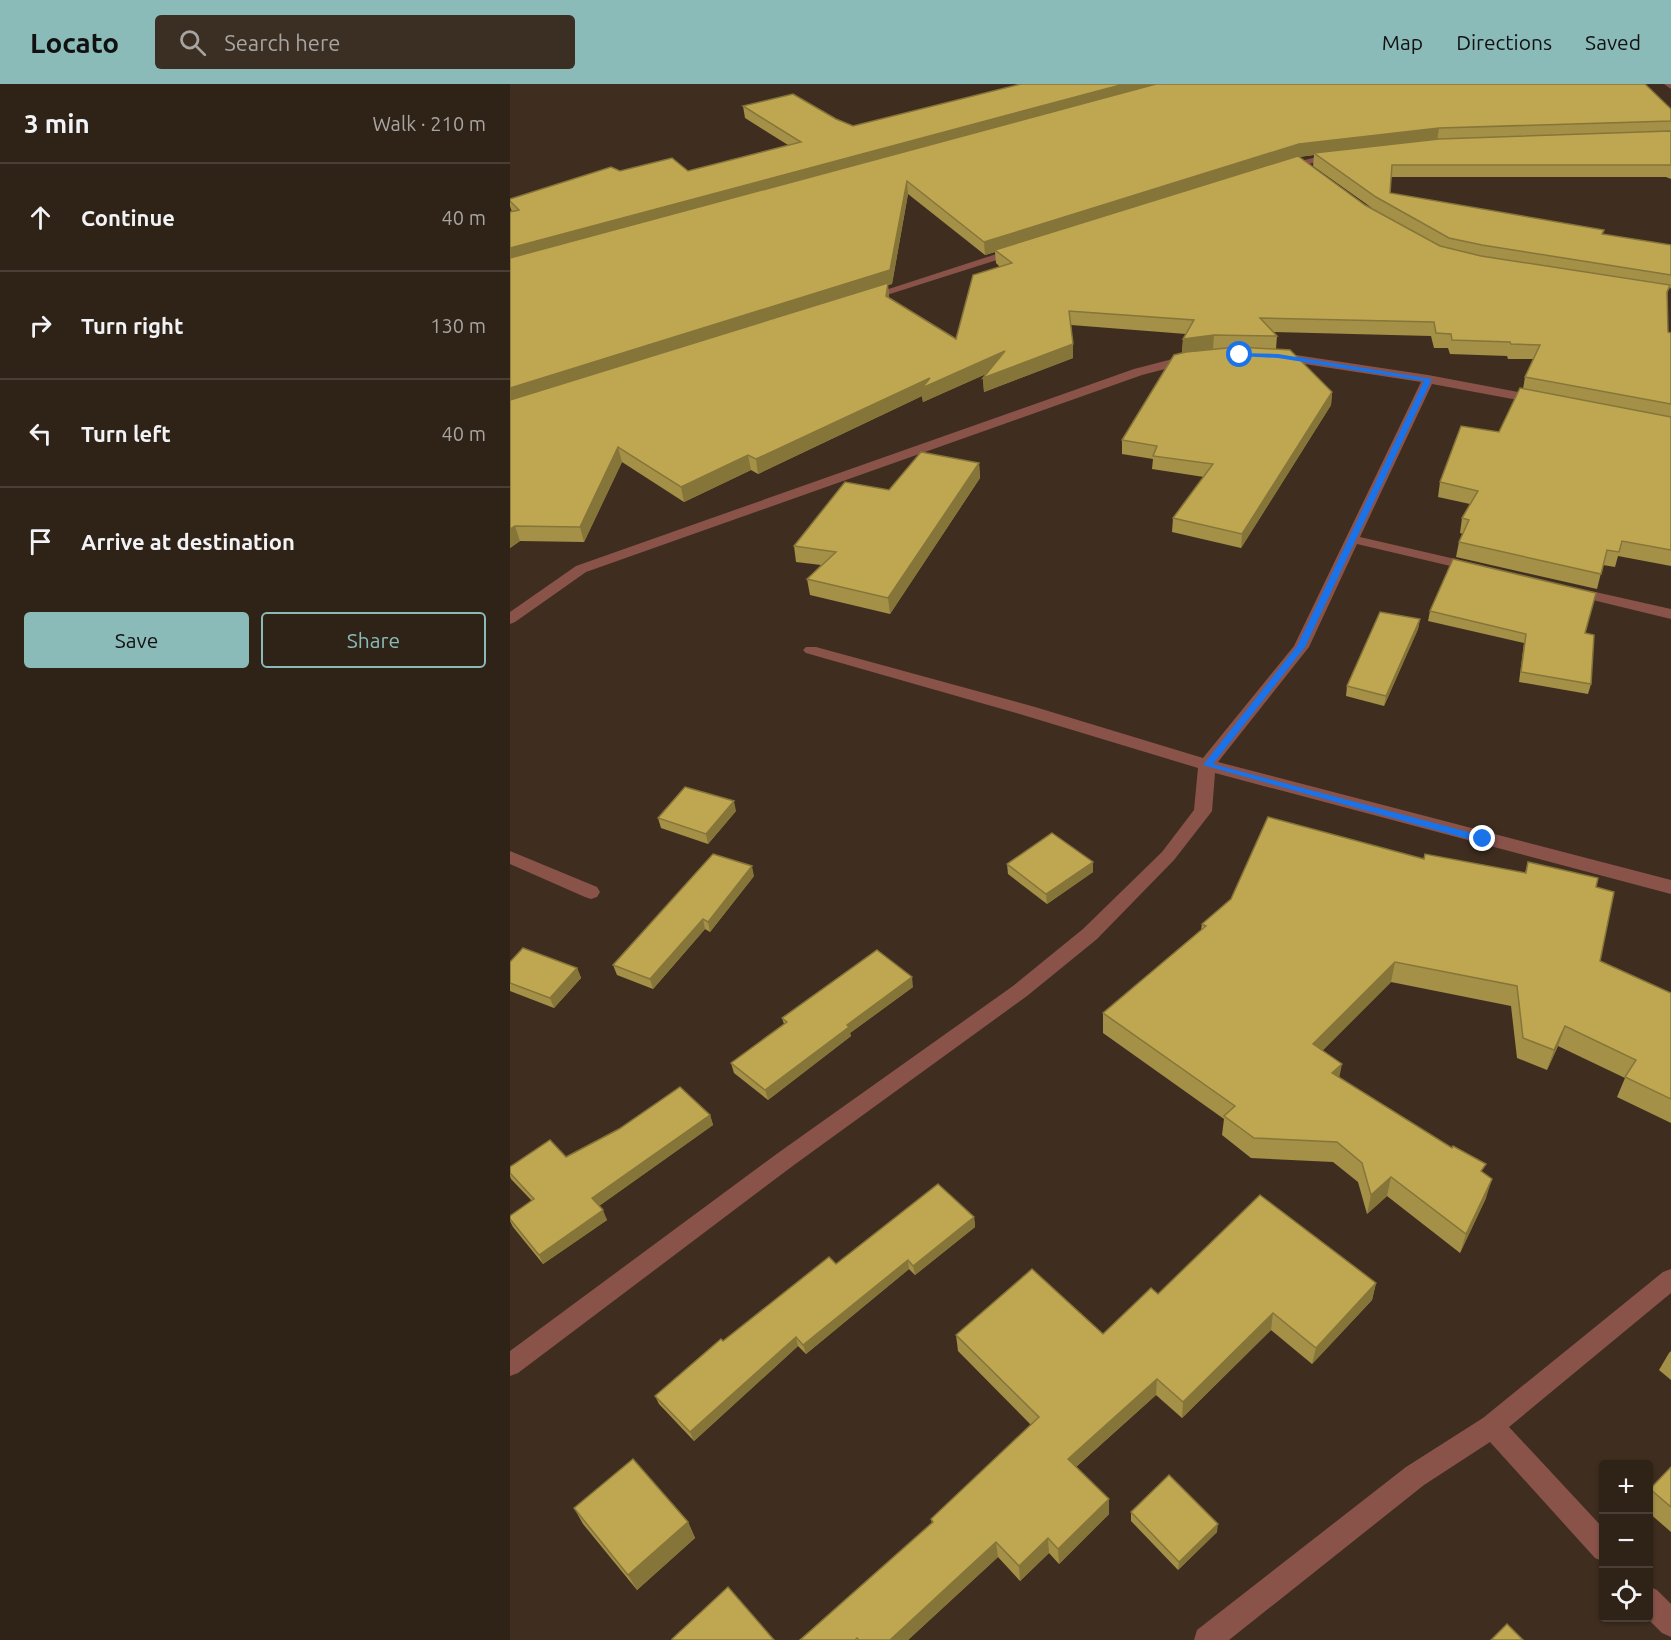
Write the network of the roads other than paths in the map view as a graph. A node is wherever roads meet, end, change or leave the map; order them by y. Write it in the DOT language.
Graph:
graph roads {
  1 [pos="1349,153"];
  2 [pos="1298,162"];
  3 [pos="1264,172"];
  4 [pos="1315,175"];
  5 [pos="1033,245"];
  6 [pos="858,301"];
  7 [pos="1260,355"];
  8 [pos="1205,356"];
  9 [pos="1428,379"];
  10 [pos="1555,404"];
  11 [pos="1352,539"];
  12 [pos="1489,571"];
  13 [pos="1557,587"];
  14 [pos="1671,614"];
  15 [pos="510,619"];
  16 [pos="811,650"];
  17 [pos="1207,765"];
  18 [pos="510,857"];
  19 [pos="1671,888"];
  20 [pos="591,892"];
  21 [pos="1671,1279"];
  22 [pos="510,1365"];
  23 [pos="1492,1426"];
  24 [pos="1599,1544"];
  25 [pos="1653,1604"];
  26 [pos="1671,1624"];
  27 [pos="1207,1640"];
  1 -- 2 [label="street"];
  2 -- 3 [label="street"];
  2 -- 4 [label="street"];
  5 -- 6 [label="street"];
  7 -- 9 [label="street"];
  8 -- 15 [label="street"];
  9 -- 10 [label="street"];
  9 -- 11 [label="street"];
  11 -- 12 [label="street"];
  11 -- 17 [label="street"];
  13 -- 14 [label="street"];
  16 -- 17 [label="street"];
  17 -- 19 [label="street"];
  17 -- 22 [label="street"];
  18 -- 20 [label="street"];
  21 -- 23 [label="street"];
  23 -- 24 [label="street"];
  23 -- 27 [label="street"];
  25 -- 26 [label="street"];
}
